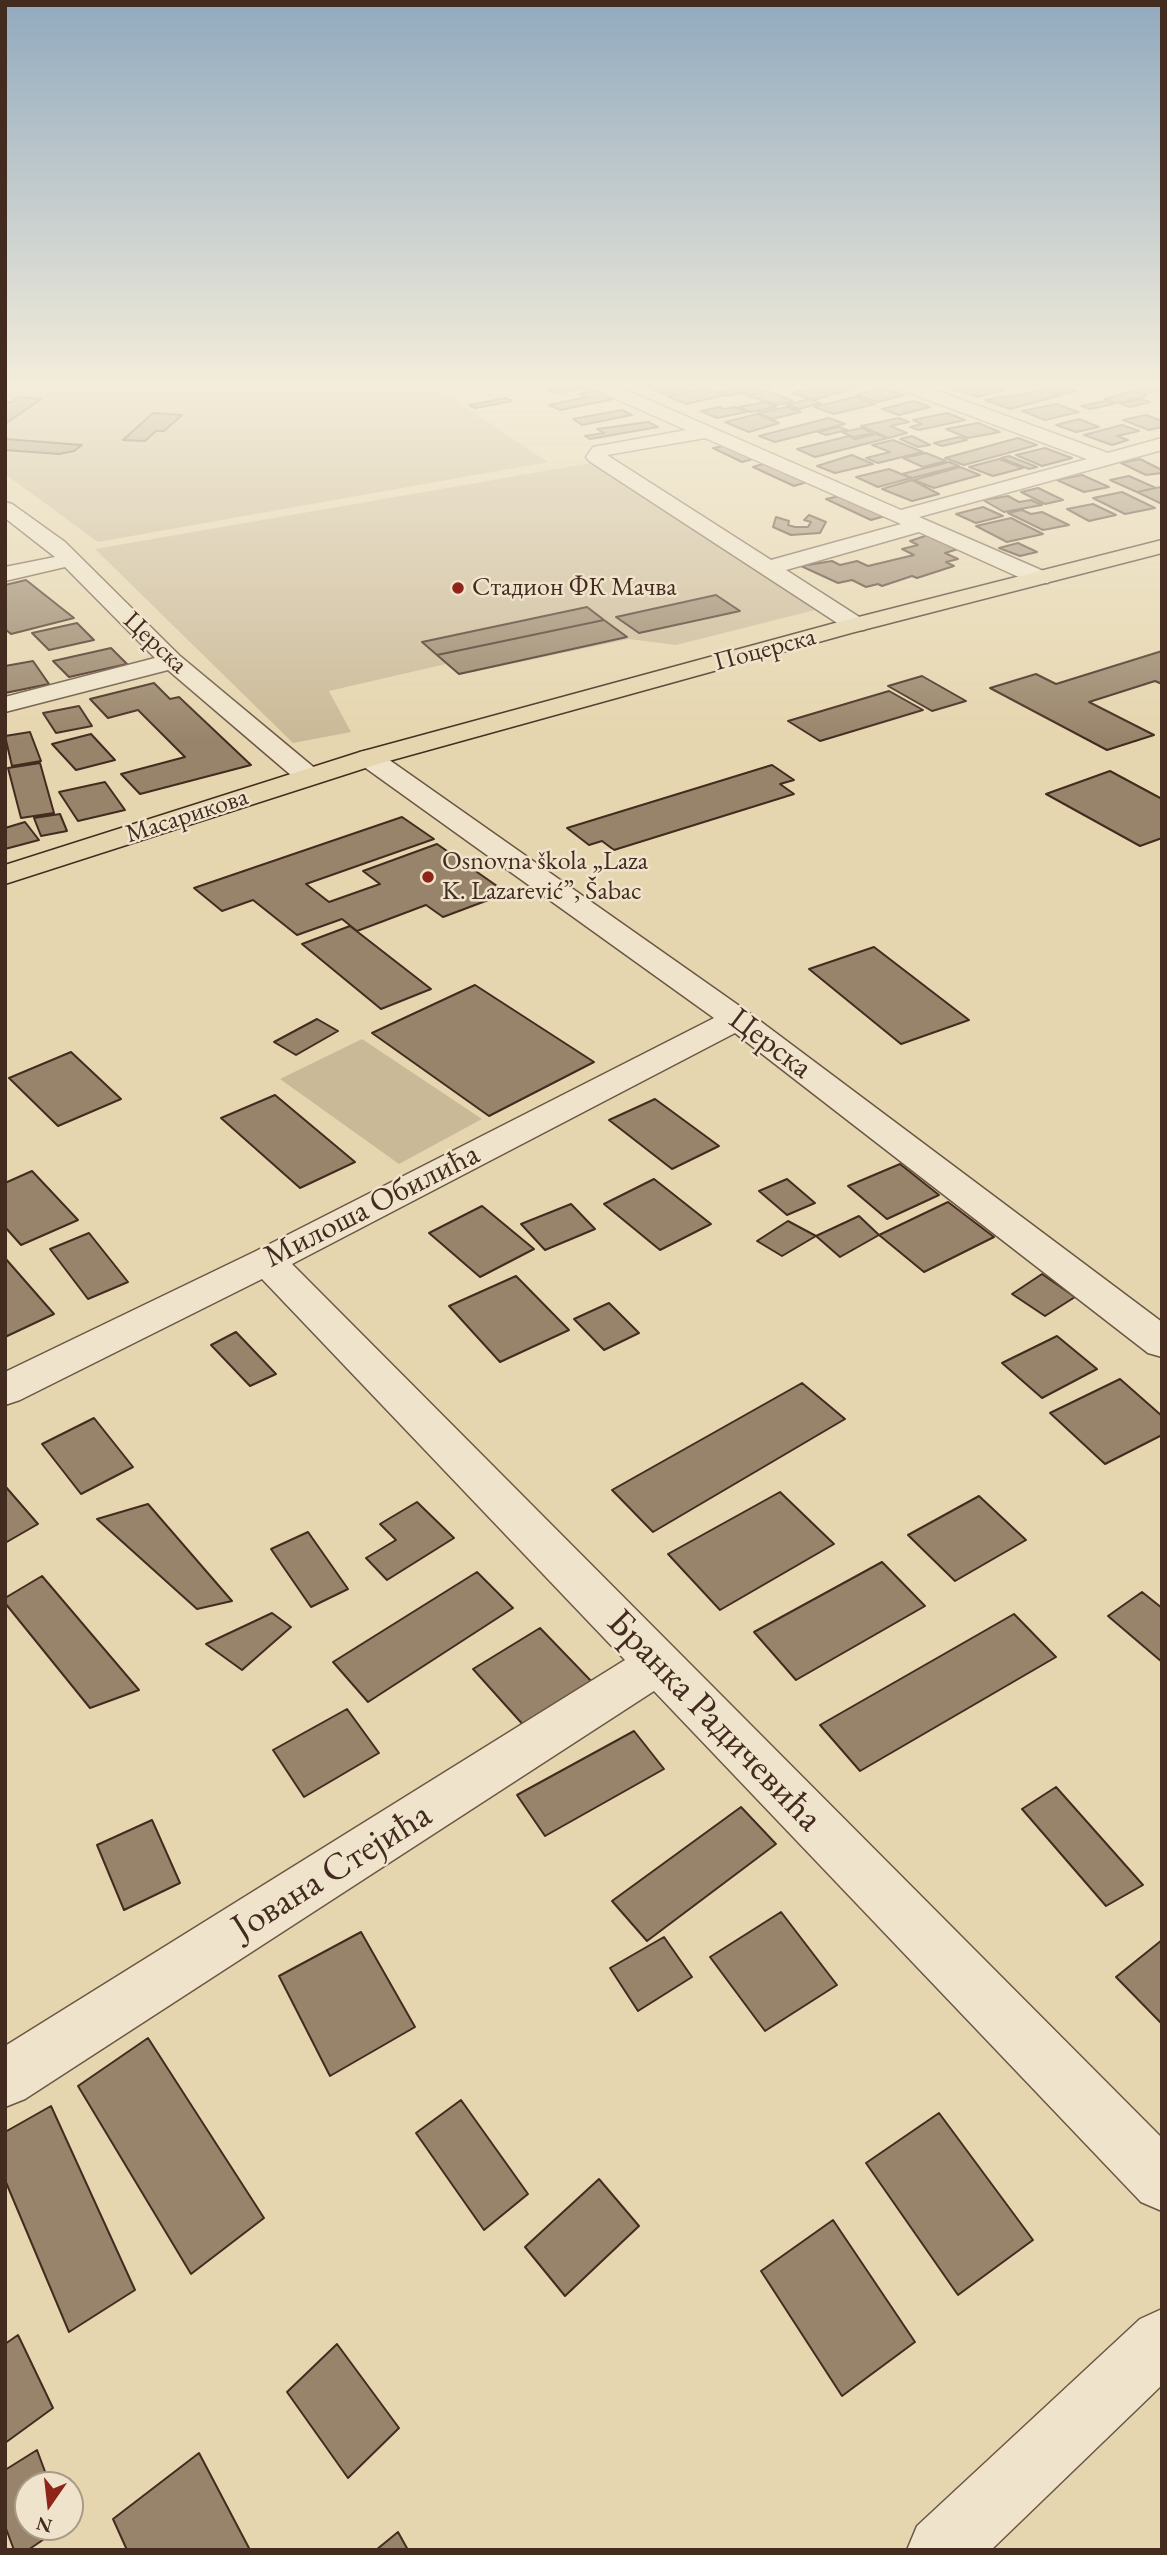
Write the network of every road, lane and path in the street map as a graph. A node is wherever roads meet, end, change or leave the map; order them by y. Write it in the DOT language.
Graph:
graph roads {
  1 [pos="666,502"];
  2 [pos="869,502"];
  3 [pos="951,502"];
  4 [pos="5,508"];
  5 [pos="901,516"];
  6 [pos="922,525"];
  7 [pos="1162,546"];
  8 [pos="69,560"];
  9 [pos="768,568"];
  10 [pos="5,574"];
  11 [pos="1040,578"];
  12 [pos="856,625"];
  13 [pos="172,661"];
  14 [pos="5,705"];
  15 [pos="369,758"];
  16 [pos="308,776"];
  17 [pos="5,875"];
  18 [pos="737,1018"];
  19 [pos="267,1261"];
  20 [pos="1162,1343"];
  21 [pos="5,1390"];
  22 [pos="658,1664"];
  23 [pos="5,2079"];
  24 [pos="1162,2181"];
  25 [pos="1162,2342"];
  26 [pos="941,2550"];
  1 -- 9 [label="street"];
  2 -- 5 [label="street"];
  3 -- 5 [label="street"];
  4 -- 8 [label="street, Церска"];
  5 -- 6 [label="street"];
  6 -- 9 [label="street"];
  6 -- 11 [label="street"];
  7 -- 11 [label="main road, Поцерска"];
  8 -- 10 [label="street"];
  8 -- 13 [label="street, Церска"];
  9 -- 12 [label="street"];
  11 -- 12 [label="main road, Поцерска"];
  12 -- 15 [label="main road, Поцерска"];
  13 -- 14 [label="street"];
  13 -- 16 [label="street, Церска"];
  15 -- 16 [label="main road, Масарикова"];
  15 -- 18 [label="street, Церска"];
  16 -- 17 [label="main road, Масарикова"];
  18 -- 19 [label="street, Милоша Обилића"];
  18 -- 20 [label="street, Церска"];
  19 -- 21 [label="street, Милоша Обилића"];
  19 -- 22 [label="street, Бранка Радичевића"];
  22 -- 23 [label="street, Јована Стејића"];
  22 -- 24 [label="street, Бранка Радичевића"];
  25 -- 26 [label="street"];
}
